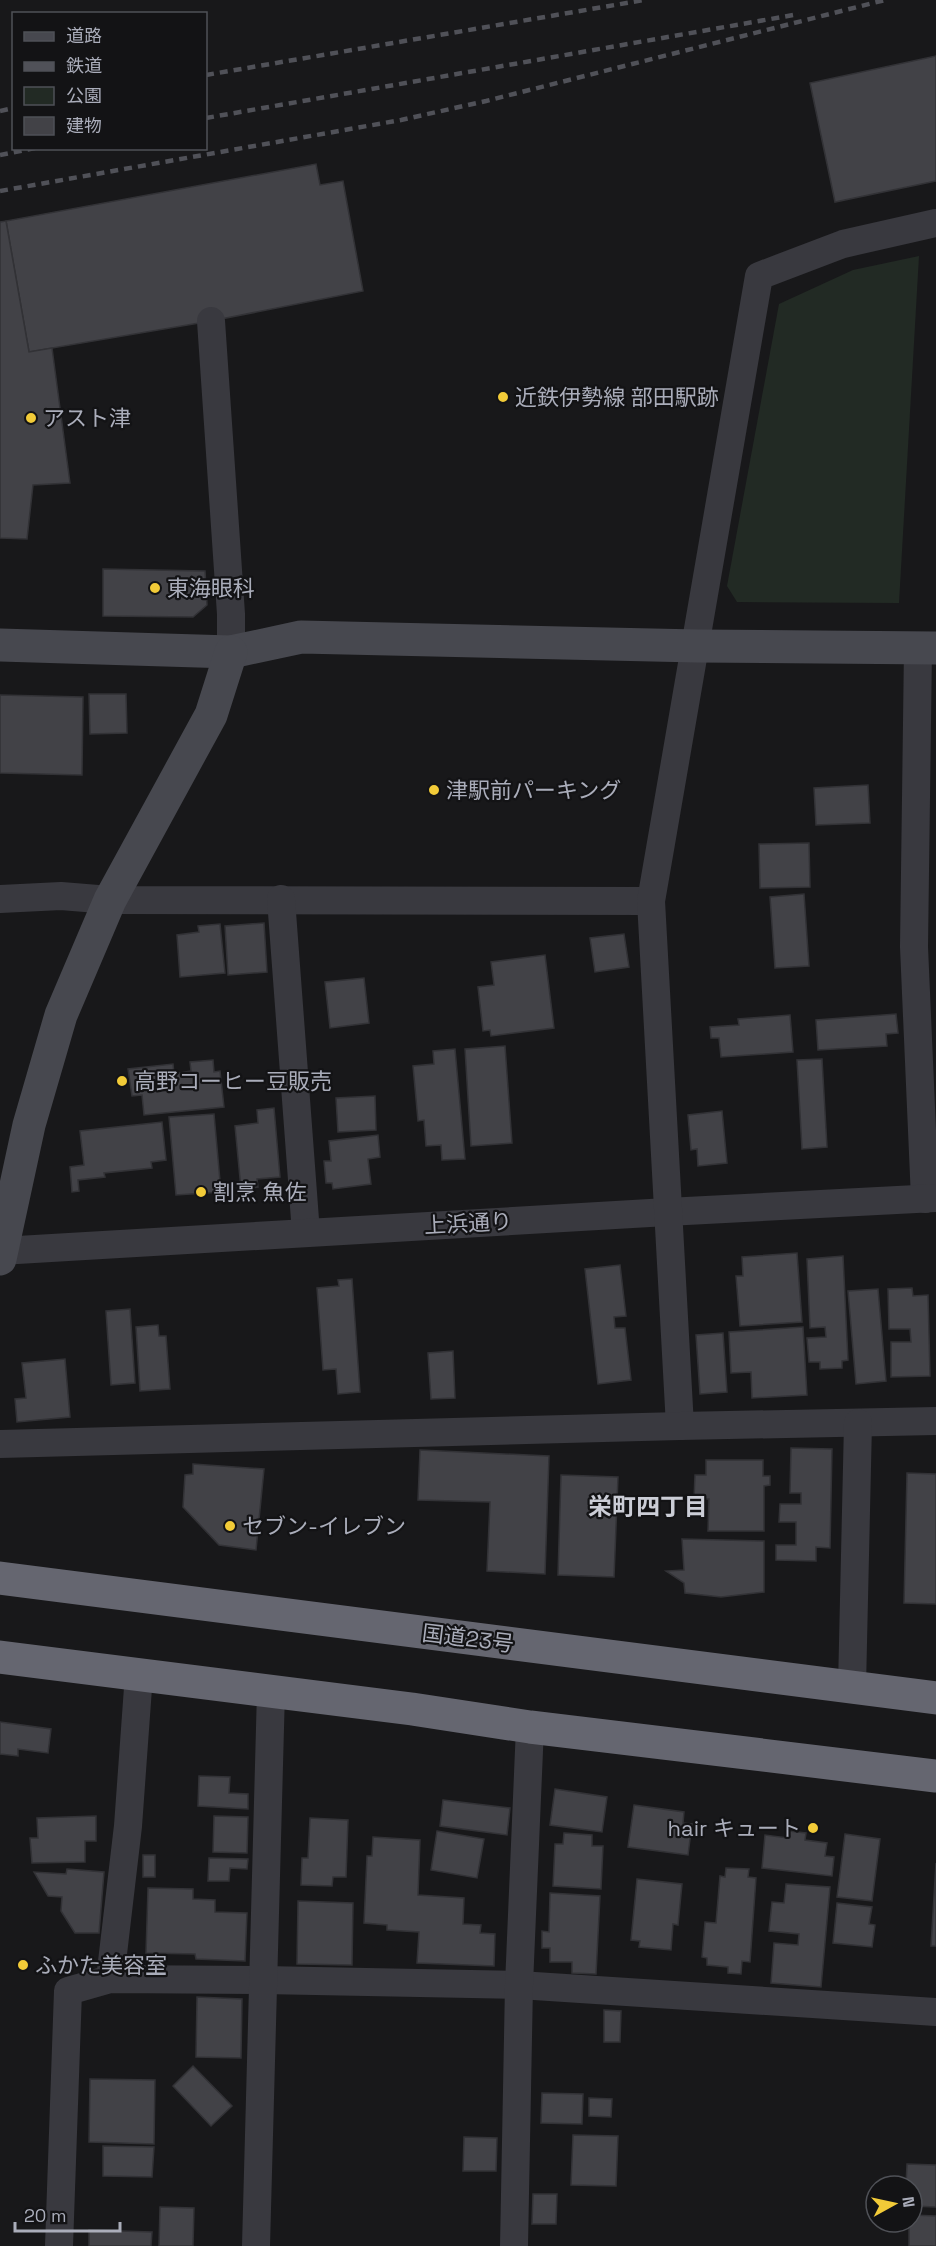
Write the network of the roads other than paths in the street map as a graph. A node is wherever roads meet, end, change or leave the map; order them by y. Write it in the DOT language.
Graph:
graph roads {
  1 [pos="936,223"];
  2 [pos="212,321"];
  3 [pos="0,645"];
  4 [pos="697,646"];
  5 [pos="927,648"];
  6 [pos="231,652"];
  7 [pos="0,899"];
  8 [pos="281,899"];
  9 [pos="110,900"];
  10 [pos="651,901"];
  11 [pos="931,1198"];
  12 [pos="667,1212"];
  13 [pos="306,1233"];
  14 [pos="1,1254"];
  15 [pos="936,1421"];
  16 [pos="858,1423"];
  17 [pos="680,1426"];
  18 [pos="0,1444"];
  19 [pos="0,1578"];
  20 [pos="0,1658"];
  21 [pos="139,1674"];
  22 [pos="852,1687"];
  23 [pos="271,1691"];
  24 [pos="936,1698"];
  25 [pos="531,1727"];
  26 [pos="936,1776"];
  27 [pos="110,1979"];
  28 [pos="263,1980"];
  29 [pos="519,1985"];
  30 [pos="936,2012"];
  31 [pos="59,2246"];
  32 [pos="256,2246"];
  33 [pos="514,2246"];
  1 -- 4 [label="street"];
  2 -- 6 [label="street"];
  3 -- 6 [label="street"];
  4 -- 5 [label="street"];
  4 -- 6 [label="street"];
  4 -- 10 [label="street"];
  5 -- 11 [label="street"];
  6 -- 9 [label="street"];
  7 -- 9 [label="street"];
  8 -- 9 [label="street"];
  8 -- 10 [label="street"];
  8 -- 13 [label="street"];
  9 -- 14 [label="street"];
  10 -- 12 [label="street"];
  11 -- 12 [label="street, 上浜通り"];
  12 -- 13 [label="street, 上浜通り"];
  12 -- 17 [label="street"];
  13 -- 14 [label="street, 上浜通り"];
  15 -- 16 [label="street"];
  16 -- 17 [label="street"];
  16 -- 22 [label="street"];
  17 -- 18 [label="street"];
  19 -- 22 [label="highway, 国道23号"];
  20 -- 21 [label="highway"];
  21 -- 23 [label="highway"];
  21 -- 27 [label="street"];
  22 -- 24 [label="highway, 国道23号"];
  23 -- 25 [label="highway"];
  23 -- 28 [label="street"];
  25 -- 26 [label="highway"];
  25 -- 29 [label="street"];
  27 -- 28 [label="street"];
  27 -- 31 [label="street"];
  28 -- 29 [label="street"];
  28 -- 32 [label="street"];
  29 -- 30 [label="street"];
  29 -- 33 [label="street"];
}
